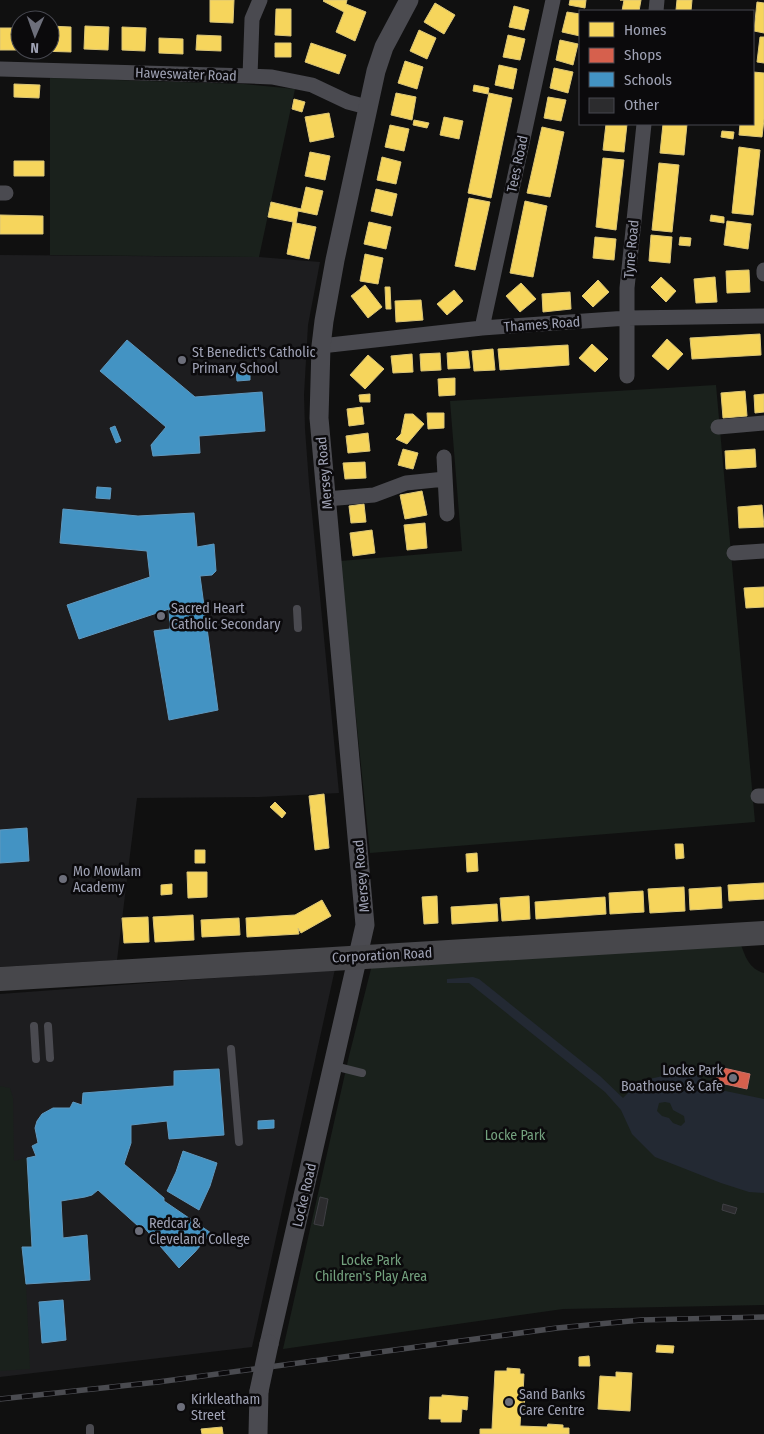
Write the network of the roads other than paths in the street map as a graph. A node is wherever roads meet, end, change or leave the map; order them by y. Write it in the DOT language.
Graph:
graph roads {
  1 [pos="260,0"];
  2 [pos="408,0"];
  3 [pos="553,0"];
  4 [pos="0,69"];
  5 [pos="250,76"];
  6 [pos="367,107"];
  7 [pos="644,125"];
  8 [pos="764,316"];
  9 [pos="628,318"];
  10 [pos="482,328"];
  11 [pos="321,346"];
  12 [pos="627,376"];
  13 [pos="764,423"];
  14 [pos="718,426"];
  15 [pos="444,457"];
  16 [pos="445,479"];
  17 [pos="326,499"];
  18 [pos="447,514"];
  19 [pos="764,551"];
  20 [pos="734,553"];
  21 [pos="297,609"];
  22 [pos="298,628"];
  23 [pos="764,933"];
  24 [pos="358,957"];
  25 [pos="0,979"];
  26 [pos="34,1026"];
  27 [pos="48,1026"];
  28 [pos="231,1049"];
  29 [pos="50,1058"];
  30 [pos="36,1059"];
  31 [pos="334,1066"];
  32 [pos="362,1072"];
  33 [pos="239,1142"];
  34 [pos="258,1434"];
  1 -- 5 [label="street"];
  2 -- 6 [label="street, Mersey Road"];
  3 -- 10 [label="street, Tees Road"];
  4 -- 5 [label="street, Haweswater Road"];
  5 -- 6 [label="street, Haweswater Road"];
  6 -- 11 [label="street, Mersey Road"];
  7 -- 9 [label="street, Tyne Road"];
  8 -- 9 [label="street, Thames Road"];
  9 -- 10 [label="street, Thames Road"];
  9 -- 12 [label="street, Tyne Road"];
  10 -- 11 [label="street, Thames Road"];
  11 -- 17 [label="street, Mersey Road"];
  13 -- 14 [label="street"];
  15 -- 16 [label="street"];
  16 -- 17 [label="street"];
  16 -- 18 [label="street"];
  17 -- 24 [label="street, Mersey Road"];
  19 -- 20 [label="street"];
  21 -- 22 [label="lane"];
  23 -- 24 [label="main road, Corporation Road"];
  24 -- 25 [label="main road, Corporation Road"];
  24 -- 31 [label="street, Locke Road"];
  26 -- 30 [label="lane"];
  27 -- 29 [label="lane"];
  28 -- 33 [label="lane"];
  31 -- 32 [label="lane"];
  31 -- 34 [label="street, Locke Road, bridge"];
}
